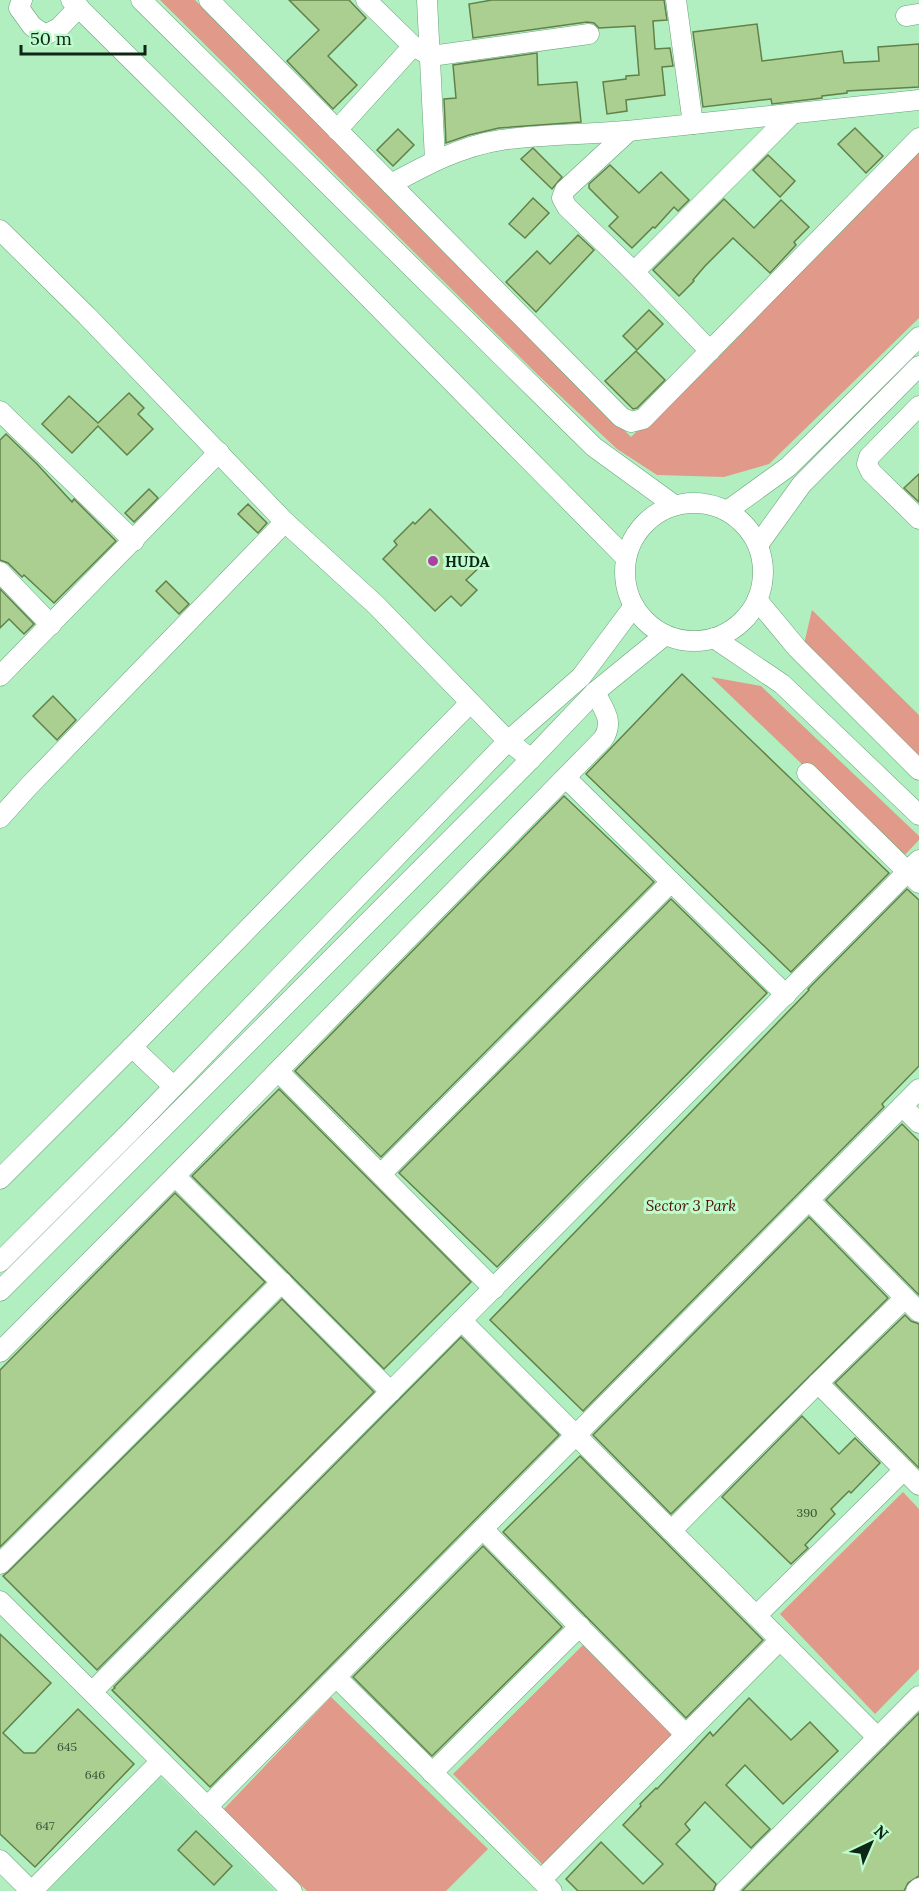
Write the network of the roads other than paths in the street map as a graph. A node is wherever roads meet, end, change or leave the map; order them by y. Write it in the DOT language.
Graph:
graph roads {
  1 [pos="22,0"];
  2 [pos="141,0"];
  3 [pos="209,0"];
  4 [pos="366,0"];
  5 [pos="427,0"];
  6 [pos="676,0"];
  7 [pos="75,4"];
  8 [pos="589,34"];
  9 [pos="413,46"];
  10 [pos="431,56"];
  11 [pos="919,100"];
  12 [pos="792,114"];
  13 [pos="693,124"];
  14 [pos="337,130"];
  15 [pos="629,131"];
  16 [pos="919,138"];
  17 [pos="435,160"];
  18 [pos="391,184"];
  19 [pos="0,230"];
  20 [pos="634,272"];
  21 [pos="919,337"];
  22 [pos="710,351"];
  23 [pos="919,366"];
  24 [pos="919,406"];
  25 [pos="3,418"];
  26 [pos="219,452"];
  27 [pos="674,505"];
  28 [pos="727,510"];
  29 [pos="919,519"];
  30 [pos="285,522"];
  31 [pos="134,540"];
  32 [pos="758,544"];
  33 [pos="626,558"];
  34 [pos="0,572"];
  35 [pos="758,600"];
  36 [pos="634,606"];
  37 [pos="51,625"];
  38 [pos="665,635"];
  39 [pos="714,638"];
  40 [pos="0,676"];
  41 [pos="595,692"];
  42 [pos="470,703"];
  43 [pos="508,741"];
  44 [pos="531,759"];
  45 [pos="919,770"];
  46 [pos="807,773"];
  47 [pos="566,778"];
  48 [pos="919,815"];
  49 [pos="0,818"];
  50 [pos="915,872"];
  51 [pos="671,882"];
  52 [pos="786,995"];
  53 [pos="132,1047"];
  54 [pos="278,1071"];
  55 [pos="173,1086"];
  56 [pos="919,1089"];
  57 [pos="902,1106"];
  58 [pos="919,1123"];
  59 [pos="381,1174"];
  60 [pos="175,1176"];
  61 [pos="0,1179"];
  62 [pos="809,1200"];
  63 [pos="0,1262"];
  64 [pos="282,1282"];
  65 [pos="494,1289"];
  66 [pos="0,1291"];
  67 [pos="905,1298"];
  68 [pos="919,1312"];
  69 [pos="462,1321"];
  70 [pos="0,1352"];
  71 [pos="818,1383"];
  72 [pos="391,1392"];
  73 [pos="576,1435"];
  74 [pos="904,1470"];
  75 [pos="919,1485"];
  76 [pos="483,1529"];
  77 [pos="671,1531"];
  78 [pos="0,1564"];
  79 [pos="0,1601"];
  80 [pos="756,1616"];
  81 [pos="580,1626"];
  82 [pos="780,1640"];
  83 [pos="336,1677"];
  84 [pos="92,1692"];
  85 [pos="919,1696"];
  86 [pos="686,1735"];
  87 [pos="878,1738"];
  88 [pos="161,1761"];
  89 [pos="432,1773"];
  90 [pos="207,1807"];
  91 [pos="0,1860"];
  92 [pos="546,1886"];
  93 [pos="32,1891"];
  94 [pos="292,1891"];
  95 [pos="725,1891"];
  1 -- 7 [label="street"];
  2 -- 27 [label="street"];
  3 -- 14 [label="street"];
  4 -- 9 [label="street"];
  5 -- 10 [label="street"];
  6 -- 13 [label="street"];
  7 -- 33 [label="street"];
  8 -- 10 [label="street"];
  9 -- 10 [label="street"];
  9 -- 14 [label="street"];
  10 -- 17 [label="street"];
  11 -- 12 [label="street"];
  12 -- 13 [label="street"];
  12 -- 20 [label="street"];
  13 -- 15 [label="street"];
  14 -- 18 [label="street"];
  15 -- 17 [label="street"];
  15 -- 20 [label="street"];
  16 -- 22 [label="street"];
  17 -- 18 [label="street"];
  18 -- 22 [label="street"];
  19 -- 26 [label="street"];
  20 -- 22 [label="street"];
  21 -- 28 [label="street"];
  23 -- 32 [label="street"];
  24 -- 29 [label="street"];
  25 -- 31 [label="street"];
  26 -- 30 [label="street"];
  26 -- 31 [label="street"];
  27 -- 28 [label="street"];
  27 -- 33 [label="street"];
  28 -- 32 [label="street"];
  30 -- 42 [label="street"];
  30 -- 49 [label="street"];
  31 -- 37 [label="street"];
  32 -- 35 [label="street"];
  33 -- 36 [label="street"];
  34 -- 37 [label="street"];
  35 -- 39 [label="street"];
  35 -- 45 [label="street"];
  36 -- 38 [label="street"];
  36 -- 43 [label="street"];
  37 -- 40 [label="street"];
  38 -- 39 [label="street"];
  38 -- 41 [label="street"];
  39 -- 48 [label="street"];
  41 -- 44 [label="street"];
  41 -- 47 [label="street"];
  42 -- 43 [label="street"];
  42 -- 53 [label="street"];
  43 -- 44 [label="street"];
  43 -- 55 [label="street"];
  44 -- 66 [label="street"];
  46 -- 50 [label="street"];
  47 -- 51 [label="street"];
  47 -- 54 [label="street"];
  50 -- 52 [label="street"];
  51 -- 52 [label="street"];
  51 -- 59 [label="street"];
  52 -- 65 [label="street"];
  53 -- 55 [label="street"];
  53 -- 61 [label="street"];
  54 -- 59 [label="street"];
  54 -- 60 [label="street"];
  55 -- 63 [label="street"];
  56 -- 57 [label="street"];
  57 -- 58 [label="street"];
  57 -- 62 [label="street"];
  59 -- 65 [label="street"];
  60 -- 64 [label="street"];
  60 -- 70 [label="street"];
  62 -- 67 [label="street"];
  62 -- 73 [label="street"];
  64 -- 72 [label="street"];
  64 -- 78 [label="street"];
  65 -- 69 [label="street"];
  67 -- 68 [label="street"];
  67 -- 71 [label="street"];
  69 -- 72 [label="street"];
  69 -- 73 [label="street"];
  71 -- 74 [label="street"];
  71 -- 77 [label="street"];
  72 -- 84 [label="street"];
  73 -- 76 [label="street"];
  73 -- 77 [label="street"];
  74 -- 75 [label="street"];
  74 -- 80 [label="street"];
  76 -- 81 [label="street"];
  76 -- 83 [label="street"];
  77 -- 80 [label="street"];
  79 -- 84 [label="street"];
  80 -- 82 [label="street"];
  81 -- 86 [label="street"];
  81 -- 89 [label="street"];
  82 -- 86 [label="street"];
  82 -- 87 [label="street"];
  83 -- 89 [label="street"];
  83 -- 90 [label="street"];
  84 -- 88 [label="street"];
  85 -- 87 [label="street"];
  86 -- 92 [label="street"];
  87 -- 95 [label="street"];
  88 -- 90 [label="street"];
  88 -- 93 [label="street"];
  89 -- 92 [label="street"];
  90 -- 94 [label="street"];
  91 -- 93 [label="street"];
}
